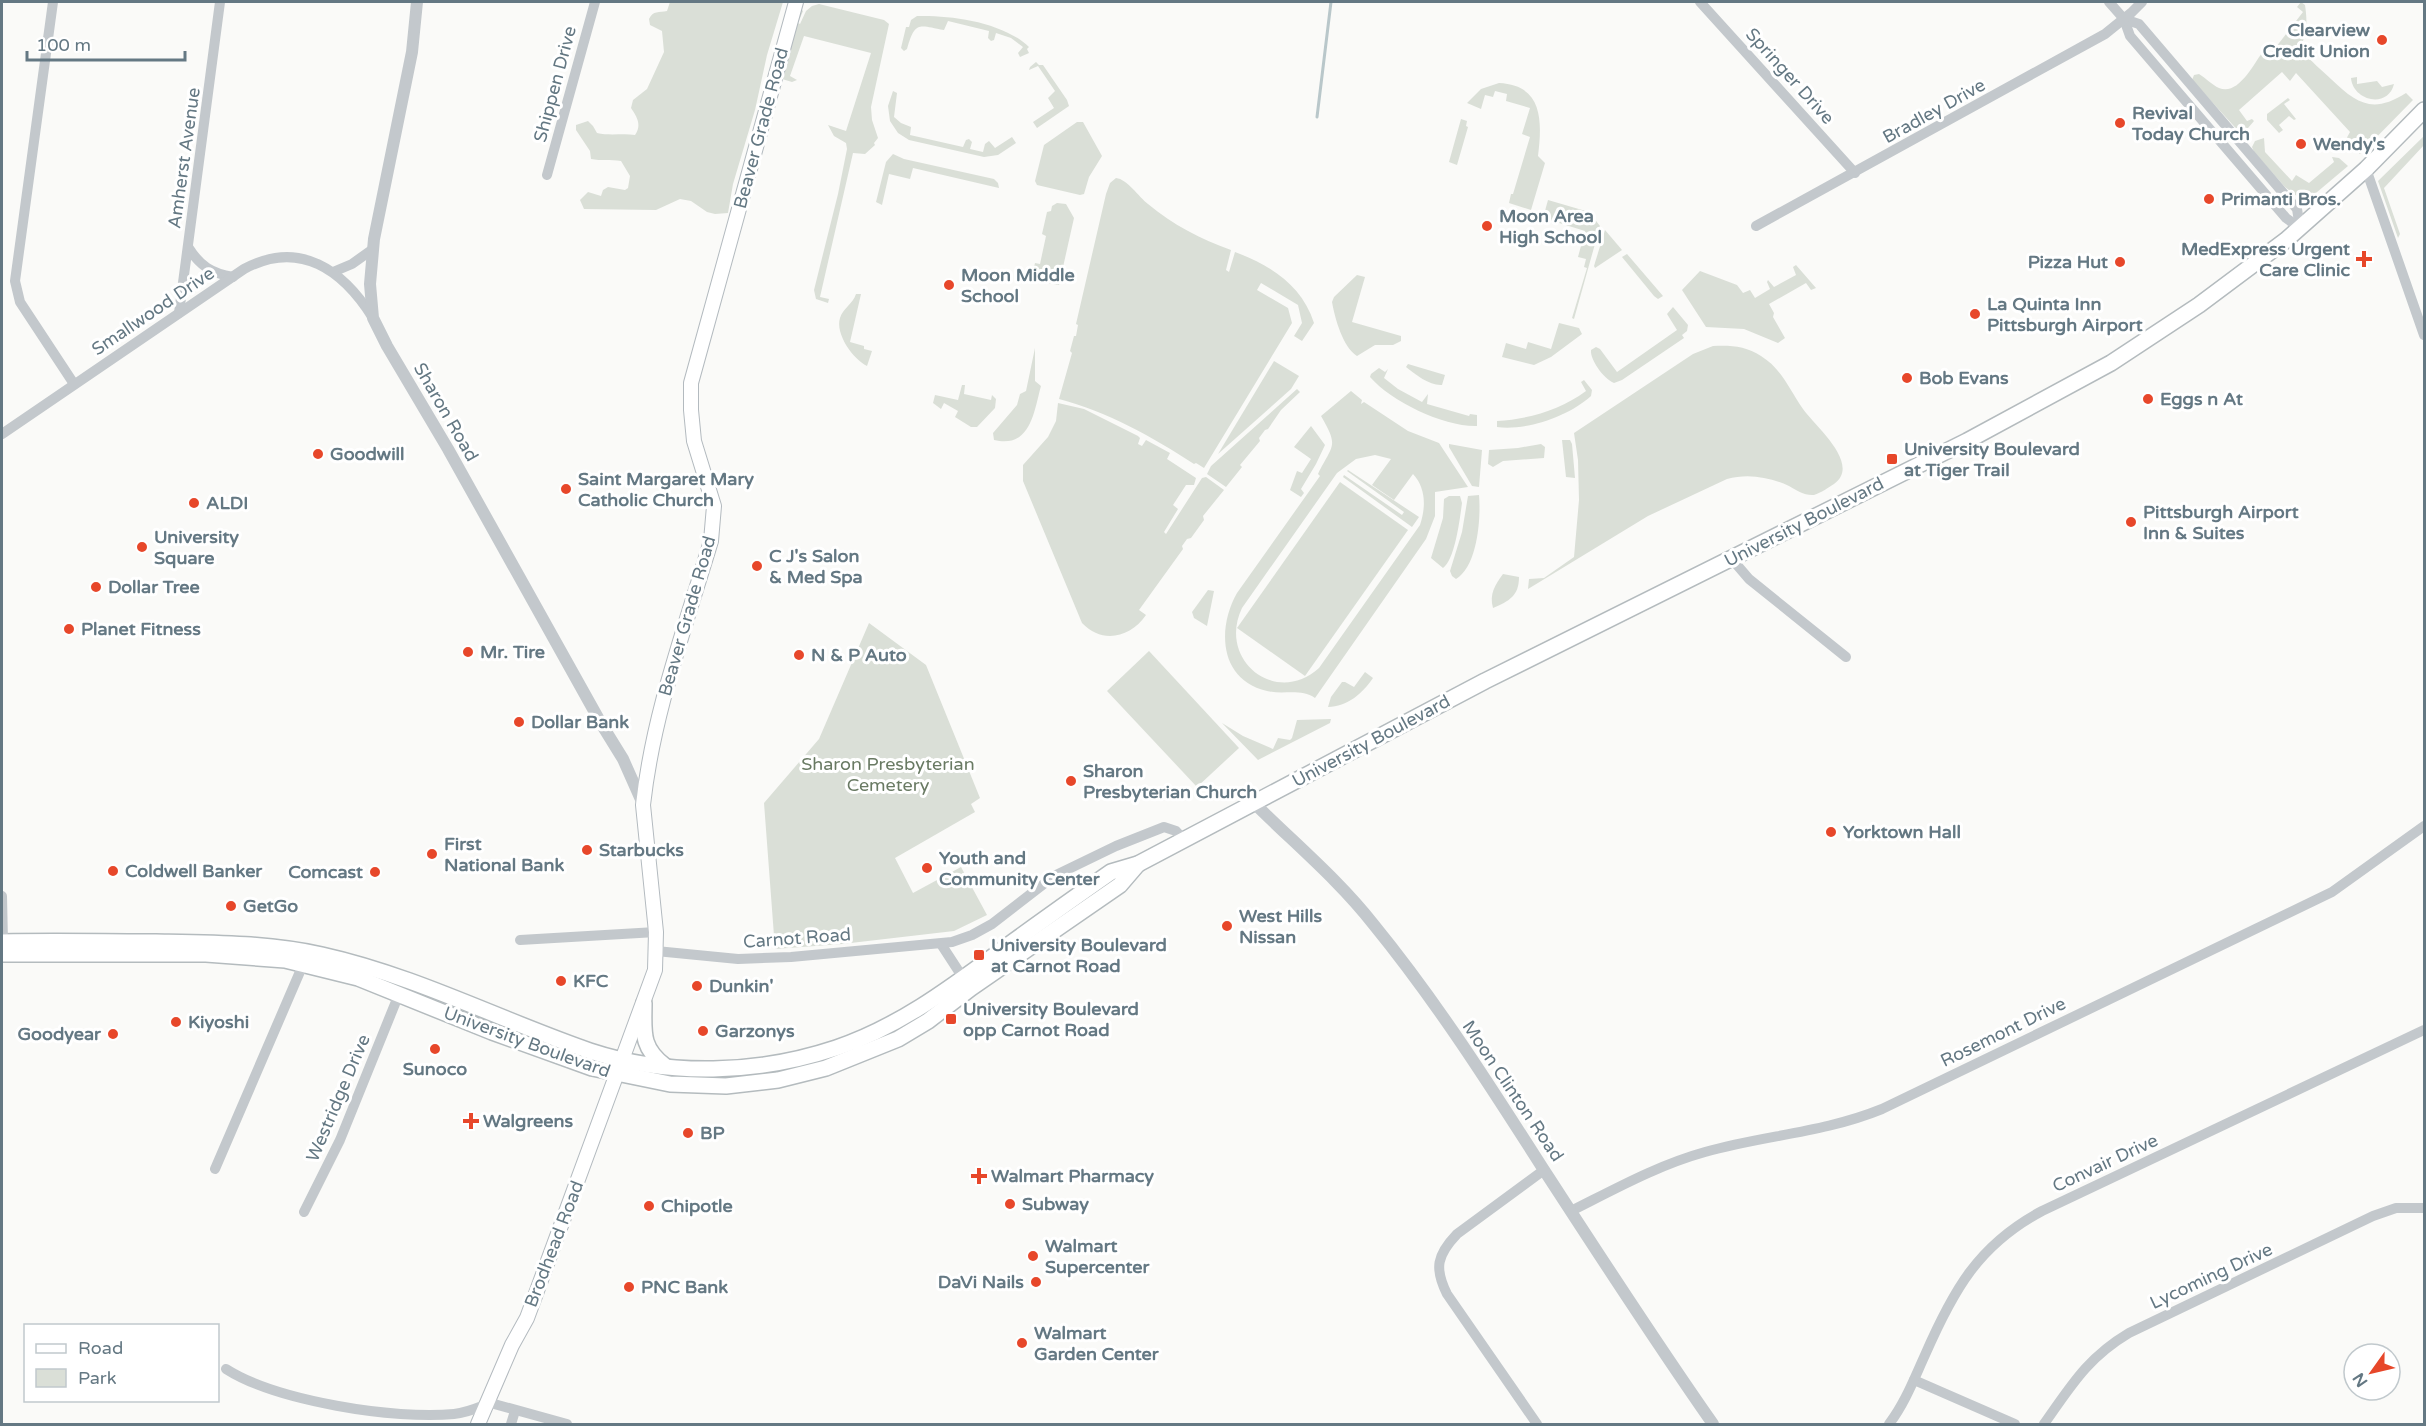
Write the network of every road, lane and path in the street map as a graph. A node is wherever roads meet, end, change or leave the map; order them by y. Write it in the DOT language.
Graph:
graph roads {
  1 [pos="53,2"];
  2 [pos="220,2"];
  3 [pos="417,2"];
  4 [pos="595,2"];
  5 [pos="796,2"];
  6 [pos="1700,2"];
  7 [pos="2109,2"];
  8 [pos="2142,2"];
  9 [pos="2124,19"];
  10 [pos="2424,110"];
  11 [pos="2366,169"];
  12 [pos="1855,173"];
  13 [pos="548,175"];
  14 [pos="1756,226"];
  15 [pos="2300,228"];
  16 [pos="188,247"];
  17 [pos="373,249"];
  18 [pos="333,272"];
  19 [pos="233,277"];
  20 [pos="179,313"];
  21 [pos="373,318"];
  22 [pos="2424,335"];
  23 [pos="74,384"];
  24 [pos="2,434"];
  25 [pos="1731,558"];
  26 [pos="1845,657"];
  27 [pos="1253,802"];
  28 [pos="643,805"];
  29 [pos="2424,826"];
  30 [pos="1183,839"];
  31 [pos="2,896"];
  32 [pos="656,932"];
  33 [pos="520,939"];
  34 [pos="940,944"];
  35 [pos="2,946"];
  36 [pos="656,951"];
  37 [pos="305,958"];
  38 [pos="967,983"];
  39 [pos="399,994"];
  40 [pos="644,1003"];
  41 [pos="2424,1030"];
  42 [pos="622,1059"];
  43 [pos="664,1066"];
  44 [pos="616,1074"];
  45 [pos="215,1169"];
  46 [pos="1544,1170"];
  47 [pos="2424,1208"];
  48 [pos="1571,1211"];
  49 [pos="304,1212"];
  50 [pos="226,1369"];
  51 [pos="1914,1380"];
  52 [pos="486,1403"];
  53 [pos="515,1411"];
  54 [pos="418,1414"];
  55 [pos="434,1425"];
  56 [pos="478,1425"];
  57 [pos="511,1425"];
  58 [pos="567,1425"];
  59 [pos="1537,1425"];
  60 [pos="1713,1425"];
  61 [pos="1889,1425"];
  62 [pos="2015,1425"];
  63 [pos="2044,1425"];
  1 -- 23 [label="street"];
  2 -- 16 [label="street, Amherst Avenue"];
  3 -- 17 [label="street, Sharon Road"];
  4 -- 13 [label="street, Shippen Drive"];
  5 -- 28 [label="main road, Beaver Grade Road"];
  6 -- 12 [label="street, Springer Drive"];
  7 -- 9 [label="street"];
  8 -- 9 [label="street, Bradley Drive"];
  9 -- 12 [label="street, Bradley Drive"];
  9 -- 15 [label="street"];
  10 -- 11 [label="main road, University Boulevard"];
  11 -- 15 [label="main road, University Boulevard"];
  11 -- 22 [label="street"];
  12 -- 14 [label="street, Bradley Drive"];
  15 -- 25 [label="main road, University Boulevard"];
  16 -- 19 [label="street, Amherst Avenue"];
  16 -- 20 [label="street, Amherst Avenue"];
  17 -- 18 [label="street"];
  17 -- 21 [label="street, Sharon Road"];
  18 -- 19 [label="street, Smallwood Drive"];
  18 -- 21 [label="street, Smallwood Drive"];
  19 -- 20 [label="street, Smallwood Drive"];
  20 -- 23 [label="street, Smallwood Drive"];
  21 -- 28 [label="street, Sharon Road"];
  23 -- 24 [label="street, Smallwood Drive"];
  25 -- 26 [label="street"];
  25 -- 27 [label="main road, University Boulevard"];
  27 -- 30 [label="main road, University Boulevard"];
  27 -- 46 [label="street, Moon Clinton Road"];
  28 -- 32 [label="main road, Beaver Grade Road"];
  29 -- 48 [label="street, Rosemont Drive"];
  30 -- 34 [label="street, Carnot Road"];
  30 -- 38 [label="main road, University Boulevard"];
  31 -- 35 [label="street"];
  32 -- 33 [label="street"];
  32 -- 36 [label="main road, Beaver Grade Road"];
  34 -- 36 [label="street, Carnot Road"];
  34 -- 38 [label="street"];
  35 -- 37 [label="main road, University Boulevard"];
  36 -- 40 [label="main road, Beaver Grade Road"];
  37 -- 39 [label="main road, University Boulevard"];
  37 -- 42 [label="main road, University Boulevard"];
  37 -- 45 [label="street"];
  38 -- 43 [label="main road, University Boulevard"];
  38 -- 44 [label="main road, University Boulevard"];
  39 -- 44 [label="main road, University Boulevard"];
  39 -- 49 [label="street, Westridge Drive"];
  40 -- 42 [label="main road, Beaver Grade Road"];
  40 -- 43 [label="main road"];
  41 -- 51 [label="street, Convair Drive"];
  42 -- 43 [label="main road, University Boulevard"];
  42 -- 44 [label="main road, Brodhead Road"];
  44 -- 52 [label="main road, Brodhead Road"];
  46 -- 48 [label="street, Moon Clinton Road"];
  46 -- 59 [label="street"];
  47 -- 63 [label="street, Lycoming Drive"];
  48 -- 60 [label="street, Moon Clinton Road"];
  50 -- 54 [label="street"];
  51 -- 61 [label="street, Convair Drive"];
  51 -- 62 [label="street"];
  52 -- 53 [label="street"];
  52 -- 54 [label="street"];
  52 -- 56 [label="main road, Brodhead Road"];
  53 -- 57 [label="street"];
  53 -- 58 [label="street"];
  54 -- 55 [label="street"];
}
